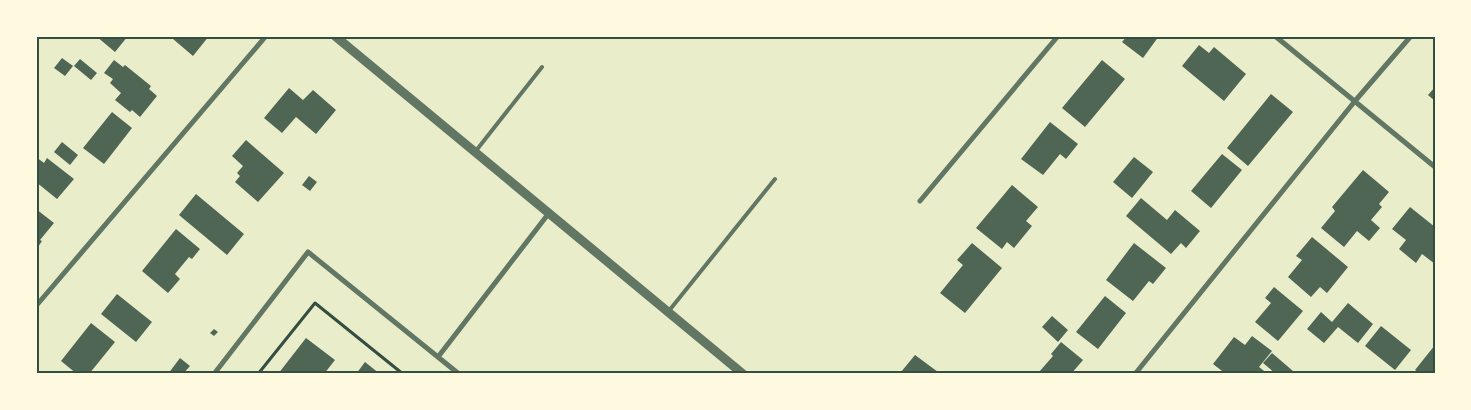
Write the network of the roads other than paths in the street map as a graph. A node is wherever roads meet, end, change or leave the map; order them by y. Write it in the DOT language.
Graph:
graph roads {
  1 [pos="266,36"];
  2 [pos="335,36"];
  3 [pos="1058,36"];
  4 [pos="1275,36"];
  5 [pos="1410,36"];
  6 [pos="542,67"];
  7 [pos="1355,101"];
  8 [pos="475,152"];
  9 [pos="1435,168"];
  10 [pos="775,180"];
  11 [pos="920,201"];
  12 [pos="549,213"];
  13 [pos="36,306"];
  14 [pos="668,312"];
  15 [pos="438,357"];
  16 [pos="214,374"];
  17 [pos="459,374"];
  18 [pos="743,374"];
  19 [pos="1135,374"];
  1 -- 13 [label="street"];
  2 -- 8 [label="street"];
  3 -- 11 [label="street"];
  4 -- 7 [label="street"];
  5 -- 7 [label="street"];
  6 -- 8 [label="lane"];
  7 -- 9 [label="street"];
  7 -- 19 [label="street"];
  8 -- 12 [label="street"];
  10 -- 14 [label="lane"];
  12 -- 14 [label="street"];
  12 -- 15 [label="street"];
  14 -- 18 [label="street"];
  15 -- 16 [label="street"];
  15 -- 17 [label="street"];
}
